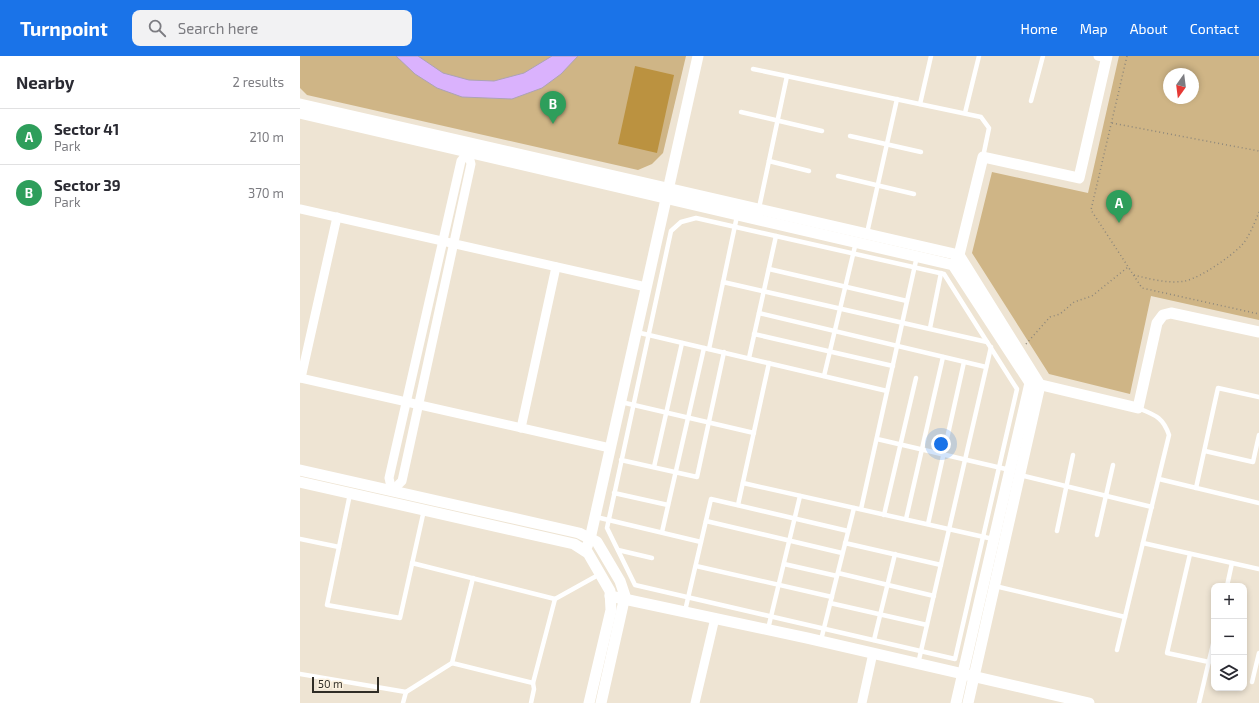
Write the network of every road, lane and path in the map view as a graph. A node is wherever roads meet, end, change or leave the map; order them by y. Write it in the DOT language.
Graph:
graph roads {
  1 [pos="698,56"];
  2 [pos="931,56"];
  3 [pos="979,56"];
  4 [pos="1043,56"];
  5 [pos="1127,56"];
  6 [pos="1104,57"];
  7 [pos="753,69"];
  8 [pos="787,76"];
  9 [pos="897,99"];
  10 [pos="1031,101"];
  11 [pos="300,104"];
  12 [pos="920,104"];
  13 [pos="741,112"];
  14 [pos="300,113"];
  15 [pos="965,113"];
  16 [pos="778,121"];
  17 [pos="1111,123"];
  18 [pos="822,131"];
  19 [pos="850,136"];
  20 [pos="887,144"];
  21 [pos="1259,151"];
  22 [pos="468,152"];
  23 [pos="921,152"];
  24 [pos="983,156"];
  25 [pos="769,161"];
  26 [pos="809,171"];
  27 [pos="838,176"];
  28 [pos="878,185"];
  29 [pos="667,192"];
  30 [pos="914,194"];
  31 [pos="759,208"];
  32 [pos="300,209"];
  33 [pos="1259,212"];
  34 [pos="737,214"];
  35 [pos="337,217"];
  36 [pos="735,227"];
  37 [pos="867,233"];
  38 [pos="776,236"];
  39 [pos="443,241"];
  40 [pos="856,242"];
  41 [pos="454,244"];
  42 [pos="853,253"];
  43 [pos="956,260"];
  44 [pos="916,262"];
  45 [pos="556,267"];
  46 [pos="1128,267"];
  47 [pos="769,269"];
  48 [pos="941,273"];
  49 [pos="1134,275"];
  50 [pos="723,282"];
  51 [pos="646,287"];
  52 [pos="845,287"];
  53 [pos="764,291"];
  54 [pos="907,301"];
  55 [pos="840,308"];
  56 [pos="759,313"];
  57 [pos="1259,314"];
  58 [pos="903,322"];
  59 [pos="930,328"];
  60 [pos="834,331"];
  61 [pos="636,332"];
  62 [pos="1259,332"];
  63 [pos="754,334"];
  64 [pos="648,335"];
  65 [pos="987,342"];
  66 [pos="682,343"];
  67 [pos="898,346"];
  68 [pos="991,347"];
  69 [pos="704,348"];
  70 [pos="709,349"];
  71 [pos="1019,351"];
  72 [pos="724,352"];
  73 [pos="829,352"];
  74 [pos="943,357"];
  75 [pos="749,358"];
  76 [pos="964,362"];
  77 [pos="769,363"];
  78 [pos="893,366"];
  79 [pos="986,367"];
  80 [pos="824,376"];
  81 [pos="301,378"];
  82 [pos="916,378"];
  83 [pos="1035,384"];
  84 [pos="888,391"];
  85 [pos="1259,397"];
  86 [pos="406,402"];
  87 [pos="620,402"];
  88 [pos="418,405"];
  89 [pos="633,405"];
  90 [pos="1138,408"];
  91 [pos="667,413"];
  92 [pos="688,418"];
  93 [pos="709,423"];
  94 [pos="521,428"];
  95 [pos="754,433"];
  96 [pos="1259,435"];
  97 [pos="877,439"];
  98 [pos="900,445"];
  99 [pos="610,448"];
  100 [pos="922,450"];
  101 [pos="1205,451"];
  102 [pos="1073,454"];
  103 [pos="943,455"];
  104 [pos="622,460"];
  105 [pos="965,460"];
  106 [pos="1113,465"];
  107 [pos="654,467"];
  108 [pos="999,468"];
  109 [pos="300,470"];
  110 [pos="676,472"];
  111 [pos="1015,473"];
  112 [pos="1159,479"];
  113 [pos="300,482"];
  114 [pos="742,483"];
  115 [pos="1067,486"];
  116 [pos="1196,488"];
  117 [pos="392,491"];
  118 [pos="614,493"];
  119 [pos="350,494"];
  120 [pos="800,496"];
  121 [pos="1106,496"];
  122 [pos="1259,503"];
  123 [pos="668,505"];
  124 [pos="738,505"];
  125 [pos="1152,507"];
  126 [pos="854,508"];
  127 [pos="424,510"];
  128 [pos="861,510"];
  129 [pos="884,515"];
  130 [pos="595,516"];
  131 [pos="795,518"];
  132 [pos="609,520"];
  133 [pos="906,520"];
  134 [pos="706,521"];
  135 [pos="928,524"];
  136 [pos="949,529"];
  137 [pos="848,530"];
  138 [pos="1057,531"];
  139 [pos="662,532"];
  140 [pos="1097,534"];
  141 [pos="983,536"];
  142 [pos="300,538"];
  143 [pos="590,538"];
  144 [pos="994,539"];
  145 [pos="790,541"];
  146 [pos="701,542"];
  147 [pos="845,543"];
  148 [pos="1143,543"];
  149 [pos="339,547"];
  150 [pos="618,550"];
  151 [pos="585,551"];
  152 [pos="842,553"];
  153 [pos="895,554"];
  154 [pos="1190,554"];
  155 [pos="652,558"];
  156 [pos="412,563"];
  157 [pos="1232,563"];
  158 [pos="784,564"];
  159 [pos="941,565"];
  160 [pos="696,566"];
  161 [pos="1259,569"];
  162 [pos="601,574"];
  163 [pos="837,574"];
  164 [pos="473,578"];
  165 [pos="1228,583"];
  166 [pos="779,585"];
  167 [pos="888,585"];
  168 [pos="995,586"];
  169 [pos="610,596"];
  170 [pos="934,596"];
  171 [pos="689,597"];
  172 [pos="554,599"];
  173 [pos="625,599"];
  174 [pos="831,600"];
  175 [pos="685,612"];
  176 [pos="880,614"];
  177 [pos="772,616"];
  178 [pos="1125,617"];
  179 [pos="714,618"];
  180 [pos="927,625"];
  181 [pos="824,628"];
  182 [pos="768,630"];
  183 [pos="874,640"];
  184 [pos="821,641"];
  185 [pos="1117,650"];
  186 [pos="921,651"];
  187 [pos="873,653"];
  188 [pos="1211,653"];
  189 [pos="1259,656"];
  190 [pos="1209,662"];
  191 [pos="452,663"];
  192 [pos="918,664"];
  193 [pos="300,674"];
  194 [pos="963,674"];
  195 [pos="974,677"];
  196 [pos="1252,682"];
  197 [pos="533,683"];
  198 [pos="406,692"];
  199 [pos="1070,701"];
  200 [pos="403,703"];
  201 [pos="531,703"];
  202 [pos="589,703"];
  203 [pos="601,703"];
  204 [pos="696,703"];
  205 [pos="862,703"];
  206 [pos="956,703"];
  207 [pos="968,703"];
  208 [pos="1089,703"];
  209 [pos="1199,703"];
  1 -- 29 [label="street"];
  2 -- 12 [label="lane"];
  3 -- 15 [label="lane"];
  4 -- 10 [label="lane"];
  5 -- 17 [label="path"];
  6 -- 24 [label="street"];
  7 -- 8 [label="lane"];
  8 -- 9 [label="lane"];
  8 -- 16 [label="lane"];
  9 -- 12 [label="lane"];
  9 -- 20 [label="lane"];
  11 -- 29 [label="street"];
  12 -- 15 [label="lane"];
  13 -- 16 [label="lane"];
  14 -- 22 [label="street"];
  15 -- 24 [label="lane"];
  16 -- 18 [label="lane"];
  16 -- 25 [label="lane"];
  17 -- 21 [label="path"];
  17 -- 46 [label="path"];
  19 -- 20 [label="lane"];
  20 -- 23 [label="lane"];
  20 -- 28 [label="lane"];
  22 -- 29 [label="street"];
  22 -- 39 [label="street"];
  22 -- 41 [label="street"];
  24 -- 43 [label="street"];
  25 -- 26 [label="lane"];
  25 -- 31 [label="lane"];
  27 -- 28 [label="lane"];
  28 -- 30 [label="lane"];
  28 -- 37 [label="lane"];
  29 -- 31 [label="street"];
  29 -- 34 [label="street"];
  29 -- 51 [label="street"];
  31 -- 37 [label="street"];
  32 -- 35 [label="street"];
  33 -- 49 [label="path"];
  34 -- 36 [label="lane"];
  34 -- 40 [label="street"];
  35 -- 39 [label="street"];
  35 -- 81 [label="street"];
  36 -- 38 [label="lane"];
  36 -- 50 [label="lane"];
  36 -- 64 [label="lane"];
  37 -- 43 [label="street"];
  38 -- 42 [label="lane"];
  38 -- 47 [label="lane"];
  39 -- 41 [label="street"];
  39 -- 86 [label="street"];
  40 -- 42 [label="lane"];
  40 -- 44 [label="street"];
  41 -- 45 [label="street"];
  41 -- 88 [label="street"];
  42 -- 44 [label="lane"];
  42 -- 52 [label="lane"];
  43 -- 44 [label="street"];
  43 -- 71 [label="street"];
  43 -- 83 [label="street"];
  44 -- 48 [label="lane"];
  44 -- 54 [label="lane"];
  45 -- 51 [label="street"];
  45 -- 94 [label="street"];
  46 -- 49 [label="path"];
  46 -- 71 [label="path"];
  47 -- 52 [label="lane"];
  47 -- 53 [label="lane"];
  48 -- 59 [label="lane"];
  48 -- 65 [label="lane"];
  49 -- 57 [label="path"];
  50 -- 53 [label="lane"];
  50 -- 70 [label="lane"];
  51 -- 61 [label="street"];
  52 -- 54 [label="lane"];
  52 -- 55 [label="lane"];
  53 -- 55 [label="lane"];
  53 -- 56 [label="lane"];
  54 -- 58 [label="lane"];
  55 -- 58 [label="lane"];
  55 -- 60 [label="lane"];
  56 -- 60 [label="lane"];
  56 -- 63 [label="lane"];
  58 -- 59 [label="lane"];
  58 -- 67 [label="lane"];
  59 -- 65 [label="lane"];
  60 -- 67 [label="lane"];
  60 -- 73 [label="lane"];
  61 -- 64 [label="lane"];
  61 -- 87 [label="street"];
  62 -- 90 [label="street"];
  63 -- 73 [label="lane"];
  63 -- 75 [label="lane"];
  64 -- 66 [label="lane"];
  64 -- 89 [label="lane"];
  65 -- 68 [label="lane"];
  66 -- 69 [label="lane"];
  66 -- 91 [label="lane"];
  67 -- 74 [label="lane"];
  67 -- 78 [label="lane"];
  68 -- 79 [label="lane"];
  68 -- 108 [label="lane"];
  69 -- 70 [label="lane"];
  69 -- 92 [label="lane"];
  70 -- 72 [label="lane"];
  71 -- 83 [label="street"];
  72 -- 75 [label="lane"];
  72 -- 93 [label="lane"];
  73 -- 78 [label="lane"];
  73 -- 80 [label="lane"];
  74 -- 76 [label="lane"];
  74 -- 100 [label="lane"];
  75 -- 77 [label="lane"];
  76 -- 79 [label="lane"];
  76 -- 103 [label="lane"];
  77 -- 80 [label="lane"];
  77 -- 95 [label="lane"];
  78 -- 84 [label="lane"];
  79 -- 105 [label="lane"];
  80 -- 84 [label="lane"];
  81 -- 86 [label="street"];
  82 -- 98 [label="lane"];
  83 -- 90 [label="street"];
  83 -- 111 [label="street"];
  84 -- 97 [label="lane"];
  85 -- 101 [label="lane"];
  86 -- 88 [label="street"];
  86 -- 117 [label="street"];
  87 -- 89 [label="lane"];
  87 -- 99 [label="street"];
  88 -- 94 [label="street"];
  88 -- 117 [label="street"];
  89 -- 91 [label="lane"];
  89 -- 104 [label="lane"];
  90 -- 112 [label="lane"];
  91 -- 92 [label="lane"];
  91 -- 107 [label="lane"];
  92 -- 93 [label="lane"];
  92 -- 110 [label="lane"];
  93 -- 95 [label="lane"];
  93 -- 110 [label="lane"];
  94 -- 99 [label="street"];
  95 -- 114 [label="lane"];
  96 -- 101 [label="lane"];
  97 -- 98 [label="lane"];
  97 -- 128 [label="lane"];
  98 -- 100 [label="lane"];
  98 -- 129 [label="lane"];
  99 -- 130 [label="street"];
  100 -- 103 [label="lane"];
  100 -- 133 [label="lane"];
  101 -- 116 [label="lane"];
  102 -- 115 [label="lane"];
  103 -- 105 [label="lane"];
  103 -- 135 [label="lane"];
  104 -- 107 [label="lane"];
  104 -- 118 [label="lane"];
  105 -- 108 [label="lane"];
  105 -- 136 [label="lane"];
  106 -- 121 [label="lane"];
  107 -- 110 [label="lane"];
  108 -- 111 [label="lane"];
  108 -- 141 [label="lane"];
  109 -- 117 [label="street"];
  110 -- 123 [label="lane"];
  111 -- 115 [label="lane"];
  111 -- 144 [label="street"];
  111 -- 168 [label="street"];
  112 -- 116 [label="lane"];
  112 -- 125 [label="lane"];
  113 -- 119 [label="street"];
  114 -- 120 [label="lane"];
  114 -- 124 [label="lane"];
  115 -- 121 [label="lane"];
  115 -- 138 [label="lane"];
  116 -- 122 [label="lane"];
  117 -- 143 [label="street"];
  118 -- 123 [label="lane"];
  118 -- 132 [label="lane"];
  119 -- 127 [label="street"];
  119 -- 149 [label="lane"];
  120 -- 126 [label="lane"];
  120 -- 131 [label="lane"];
  121 -- 125 [label="lane"];
  121 -- 140 [label="lane"];
  123 -- 139 [label="lane"];
  124 -- 131 [label="lane"];
  124 -- 134 [label="lane"];
  125 -- 148 [label="lane"];
  126 -- 128 [label="lane"];
  126 -- 137 [label="lane"];
  127 -- 151 [label="street"];
  127 -- 156 [label="lane"];
  128 -- 129 [label="lane"];
  129 -- 133 [label="lane"];
  130 -- 132 [label="lane"];
  130 -- 143 [label="street"];
  131 -- 137 [label="lane"];
  131 -- 145 [label="lane"];
  132 -- 139 [label="lane"];
  132 -- 150 [label="lane"];
  133 -- 135 [label="lane"];
  134 -- 145 [label="lane"];
  134 -- 146 [label="lane"];
  135 -- 136 [label="lane"];
  136 -- 141 [label="lane"];
  136 -- 159 [label="lane"];
  137 -- 147 [label="lane"];
  139 -- 146 [label="lane"];
  141 -- 144 [label="lane"];
  141 -- 186 [label="lane"];
  142 -- 149 [label="lane"];
  143 -- 151 [label="street"];
  143 -- 173 [label="street"];
  144 -- 194 [label="street"];
  145 -- 152 [label="lane"];
  145 -- 158 [label="lane"];
  146 -- 160 [label="lane"];
  147 -- 152 [label="lane"];
  147 -- 153 [label="lane"];
  148 -- 154 [label="lane"];
  148 -- 178 [label="lane"];
  149 -- 156 [label="lane"];
  150 -- 155 [label="lane"];
  150 -- 171 [label="lane"];
  151 -- 162 [label="street"];
  152 -- 163 [label="lane"];
  153 -- 159 [label="lane"];
  153 -- 167 [label="lane"];
  154 -- 157 [label="lane"];
  154 -- 190 [label="lane"];
  156 -- 164 [label="lane"];
  157 -- 161 [label="lane"];
  157 -- 165 [label="lane"];
  158 -- 163 [label="lane"];
  158 -- 166 [label="lane"];
  159 -- 170 [label="lane"];
  160 -- 166 [label="lane"];
  160 -- 171 [label="lane"];
  162 -- 169 [label="street"];
  162 -- 172 [label="lane"];
  163 -- 167 [label="lane"];
  163 -- 174 [label="lane"];
  164 -- 172 [label="lane"];
  164 -- 191 [label="lane"];
  166 -- 174 [label="lane"];
  166 -- 177 [label="lane"];
  167 -- 170 [label="lane"];
  167 -- 176 [label="lane"];
  168 -- 178 [label="lane"];
  168 -- 195 [label="street"];
  169 -- 173 [label="street"];
  169 -- 202 [label="street"];
  170 -- 180 [label="lane"];
  171 -- 175 [label="lane"];
  171 -- 177 [label="lane"];
  172 -- 197 [label="lane"];
  173 -- 175 [label="street"];
  173 -- 203 [label="street"];
  174 -- 176 [label="lane"];
  174 -- 181 [label="lane"];
  175 -- 179 [label="street"];
  176 -- 180 [label="lane"];
  176 -- 183 [label="lane"];
  177 -- 181 [label="lane"];
  177 -- 182 [label="lane"];
  178 -- 185 [label="lane"];
  179 -- 182 [label="street"];
  179 -- 204 [label="street"];
  180 -- 186 [label="lane"];
  181 -- 183 [label="lane"];
  181 -- 184 [label="lane"];
  182 -- 184 [label="street"];
  183 -- 186 [label="lane"];
  184 -- 187 [label="street"];
  186 -- 192 [label="lane"];
  187 -- 192 [label="street"];
  187 -- 205 [label="street"];
  188 -- 190 [label="lane"];
  189 -- 196 [label="lane"];
  190 -- 209 [label="lane"];
  191 -- 197 [label="lane"];
  191 -- 198 [label="lane"];
  192 -- 194 [label="street"];
  193 -- 198 [label="lane"];
  194 -- 195 [label="street"];
  194 -- 206 [label="street"];
  195 -- 199 [label="street"];
  195 -- 207 [label="street"];
  197 -- 201 [label="lane"];
  198 -- 200 [label="lane"];
  199 -- 208 [label="street"];
}
